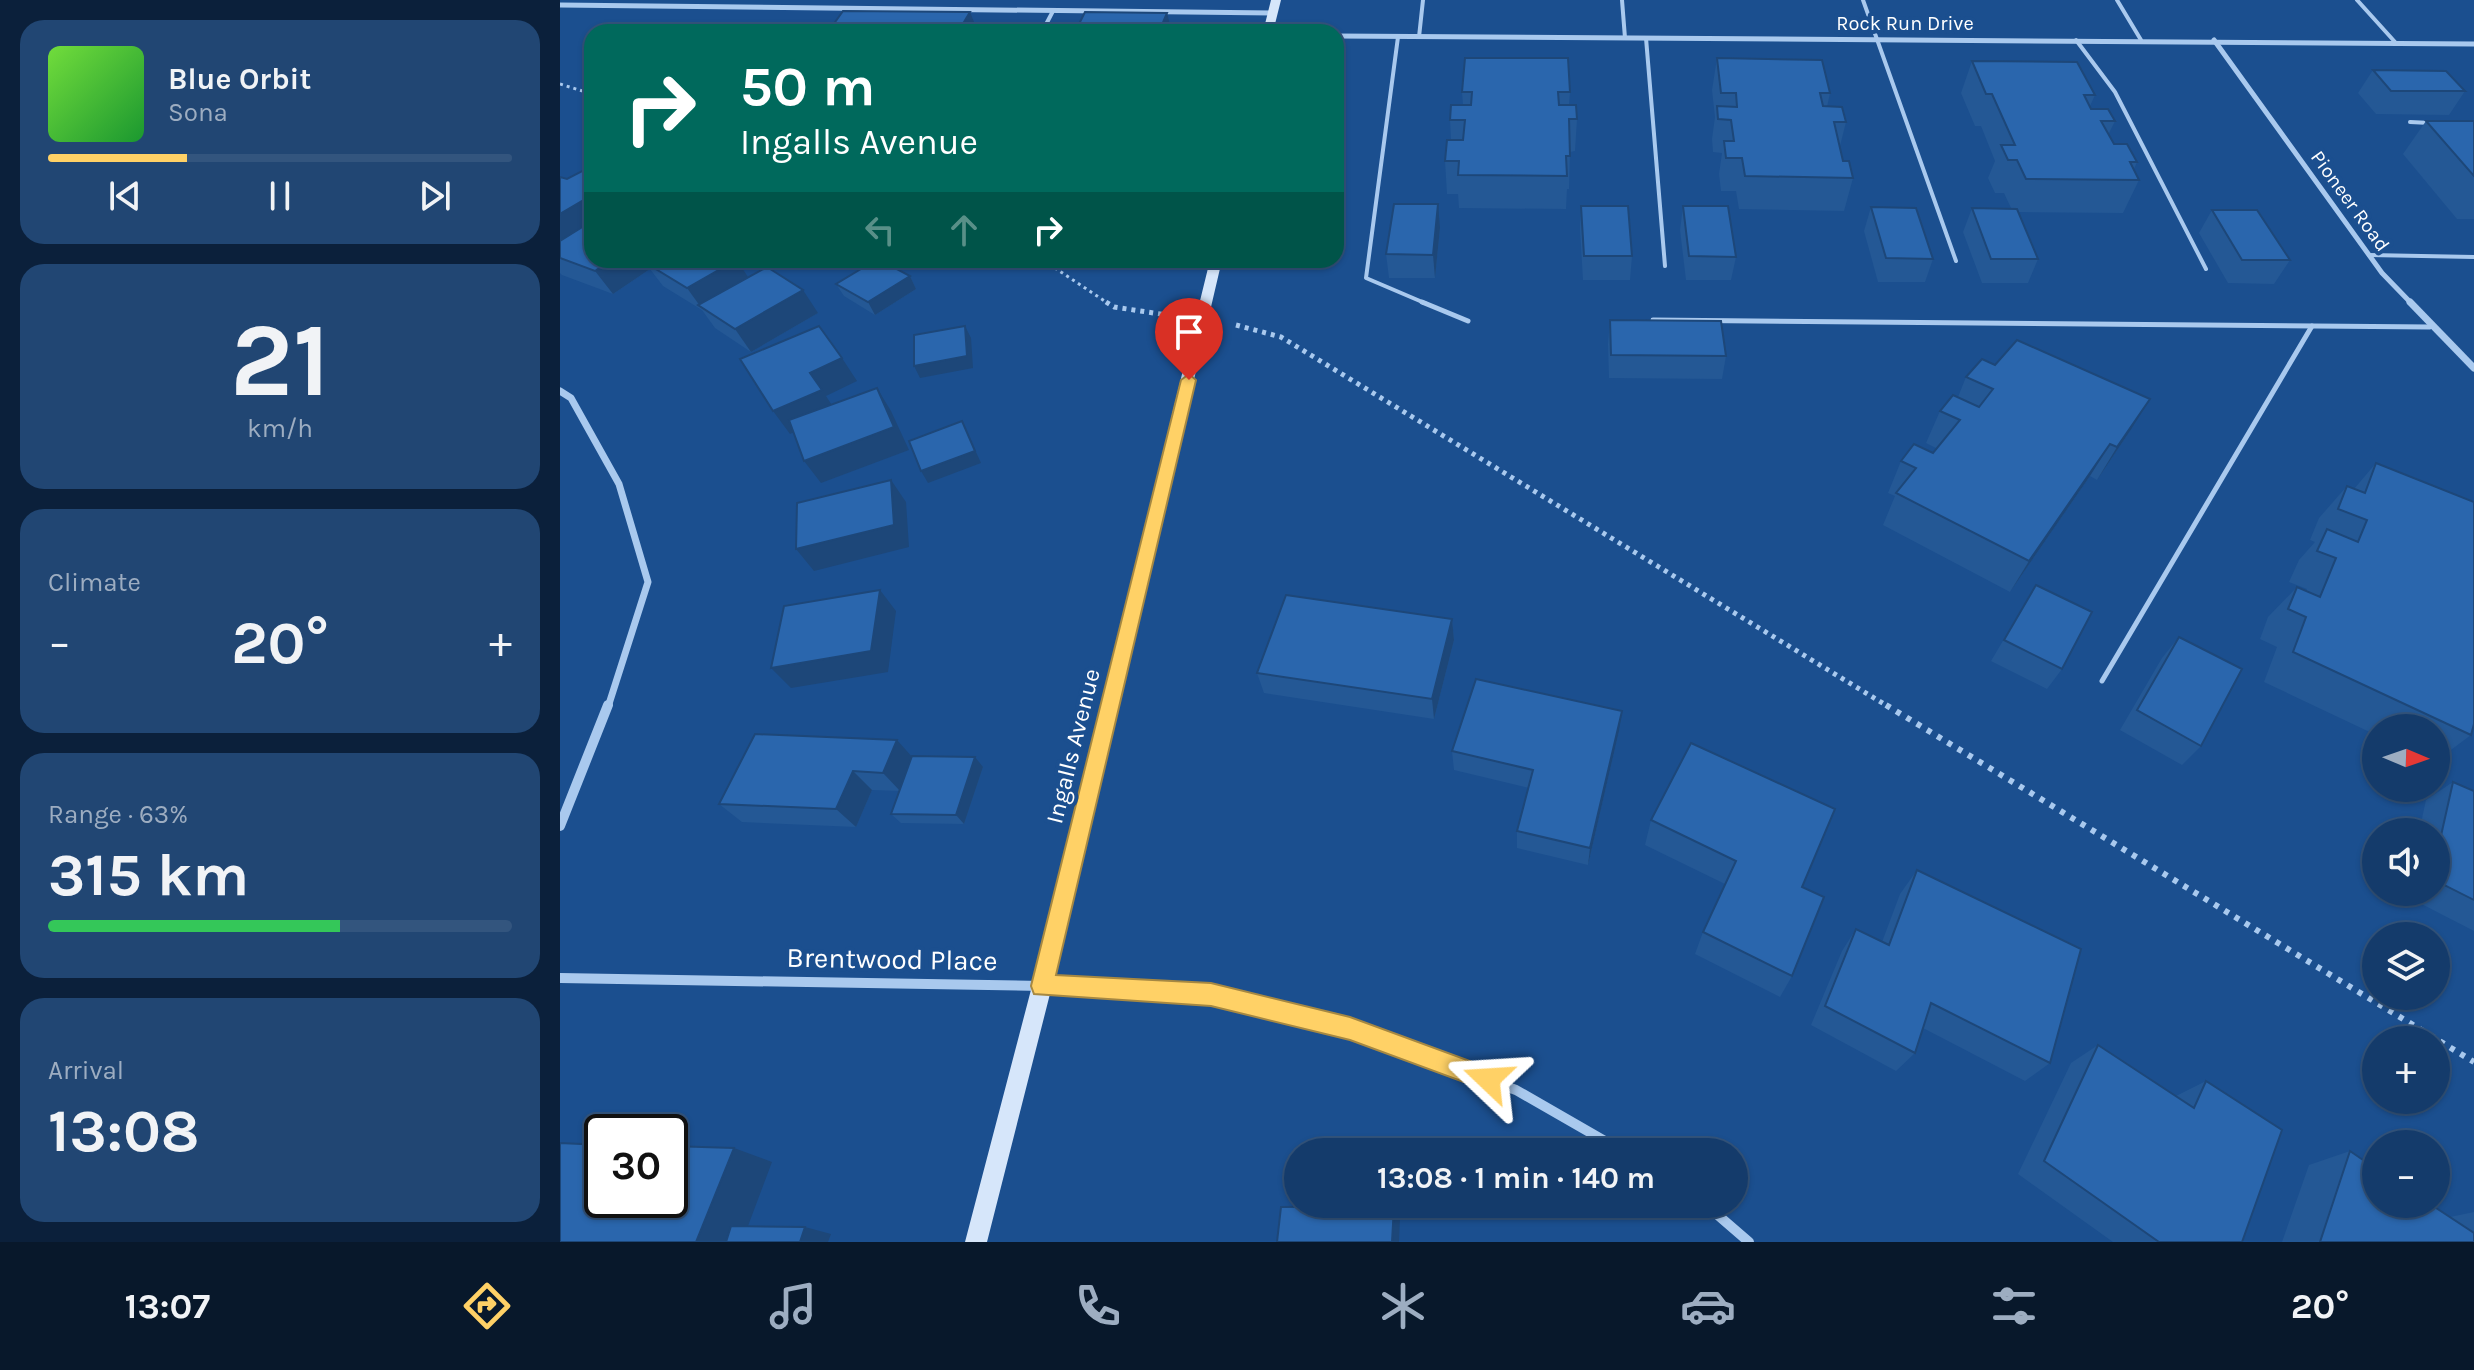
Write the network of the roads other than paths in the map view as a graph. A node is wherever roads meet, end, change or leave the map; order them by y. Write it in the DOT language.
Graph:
graph roads {
  1 [pos="1276,0"];
  2 [pos="1423,0"];
  3 [pos="1622,0"];
  4 [pos="1863,0"];
  5 [pos="2117,0"];
  6 [pos="2357,0"];
  7 [pos="560,5"];
  8 [pos="1053,11"];
  9 [pos="1273,13"];
  10 [pos="1046,24"];
  11 [pos="1270,24"];
  12 [pos="1344,36"];
  13 [pos="1398,37"];
  14 [pos="1419,37"];
  15 [pos="1625,38"];
  16 [pos="1646,38"];
  17 [pos="1876,39"];
  18 [pos="2076,40"];
  19 [pos="2141,40"];
  20 [pos="2214,40"];
  21 [pos="2395,42"];
  22 [pos="2474,44"];
  23 [pos="2410,122"];
  24 [pos="2442,123"];
  25 [pos="2369,255"];
  26 [pos="2474,257"];
  27 [pos="1956,261"];
  28 [pos="1665,266"];
  29 [pos="1214,268"];
  30 [pos="2206,269"];
  31 [pos="1653,320"];
  32 [pos="1468,321"];
  33 [pos="2312,326"];
  34 [pos="2430,327"];
  35 [pos="2474,368"];
  36 [pos="560,391"];
  37 [pos="2102,681"];
  38 [pos="560,826"];
  39 [pos="560,978"];
  40 [pos="1042,986"];
  41 [pos="1600,1138"];
  42 [pos="1721,1218"];
  43 [pos="976,1242"];
  44 [pos="1749,1242"];
  1 -- 9 [label="street"];
  2 -- 14 [label="lane"];
  3 -- 15 [label="lane"];
  4 -- 17 [label="lane"];
  5 -- 19 [label="lane"];
  6 -- 21 [label="lane"];
  7 -- 8 [label="street"];
  8 -- 9 [label="street"];
  8 -- 10 [label="lane"];
  9 -- 11 [label="street"];
  12 -- 13 [label="street, Rock Run Drive"];
  13 -- 14 [label="street, Rock Run Drive"];
  13 -- 32 [label="lane"];
  14 -- 15 [label="street, Rock Run Drive"];
  15 -- 16 [label="street, Rock Run Drive"];
  16 -- 17 [label="street, Rock Run Drive"];
  16 -- 28 [label="lane"];
  17 -- 18 [label="street, Rock Run Drive"];
  17 -- 27 [label="lane"];
  18 -- 19 [label="street, Rock Run Drive"];
  18 -- 30 [label="lane"];
  19 -- 20 [label="street, Rock Run Drive"];
  20 -- 21 [label="street, Rock Run Drive"];
  20 -- 25 [label="street, Pioneer Road"];
  21 -- 22 [label="street, Rock Run Drive"];
  23 -- 24 [label="lane"];
  25 -- 26 [label="lane"];
  25 -- 34 [label="street, Pioneer Road"];
  29 -- 40 [label="street, Ingalls Avenue"];
  31 -- 33 [label="lane"];
  33 -- 34 [label="lane"];
  33 -- 37 [label="lane"];
  34 -- 35 [label="street, Pioneer Road"];
  36 -- 38 [label="street"];
  39 -- 40 [label="street, Brentwood Place"];
  40 -- 41 [label="street, Brentwood Place"];
  40 -- 43 [label="street, Ingalls Avenue"];
  42 -- 44 [label="street"];
}
